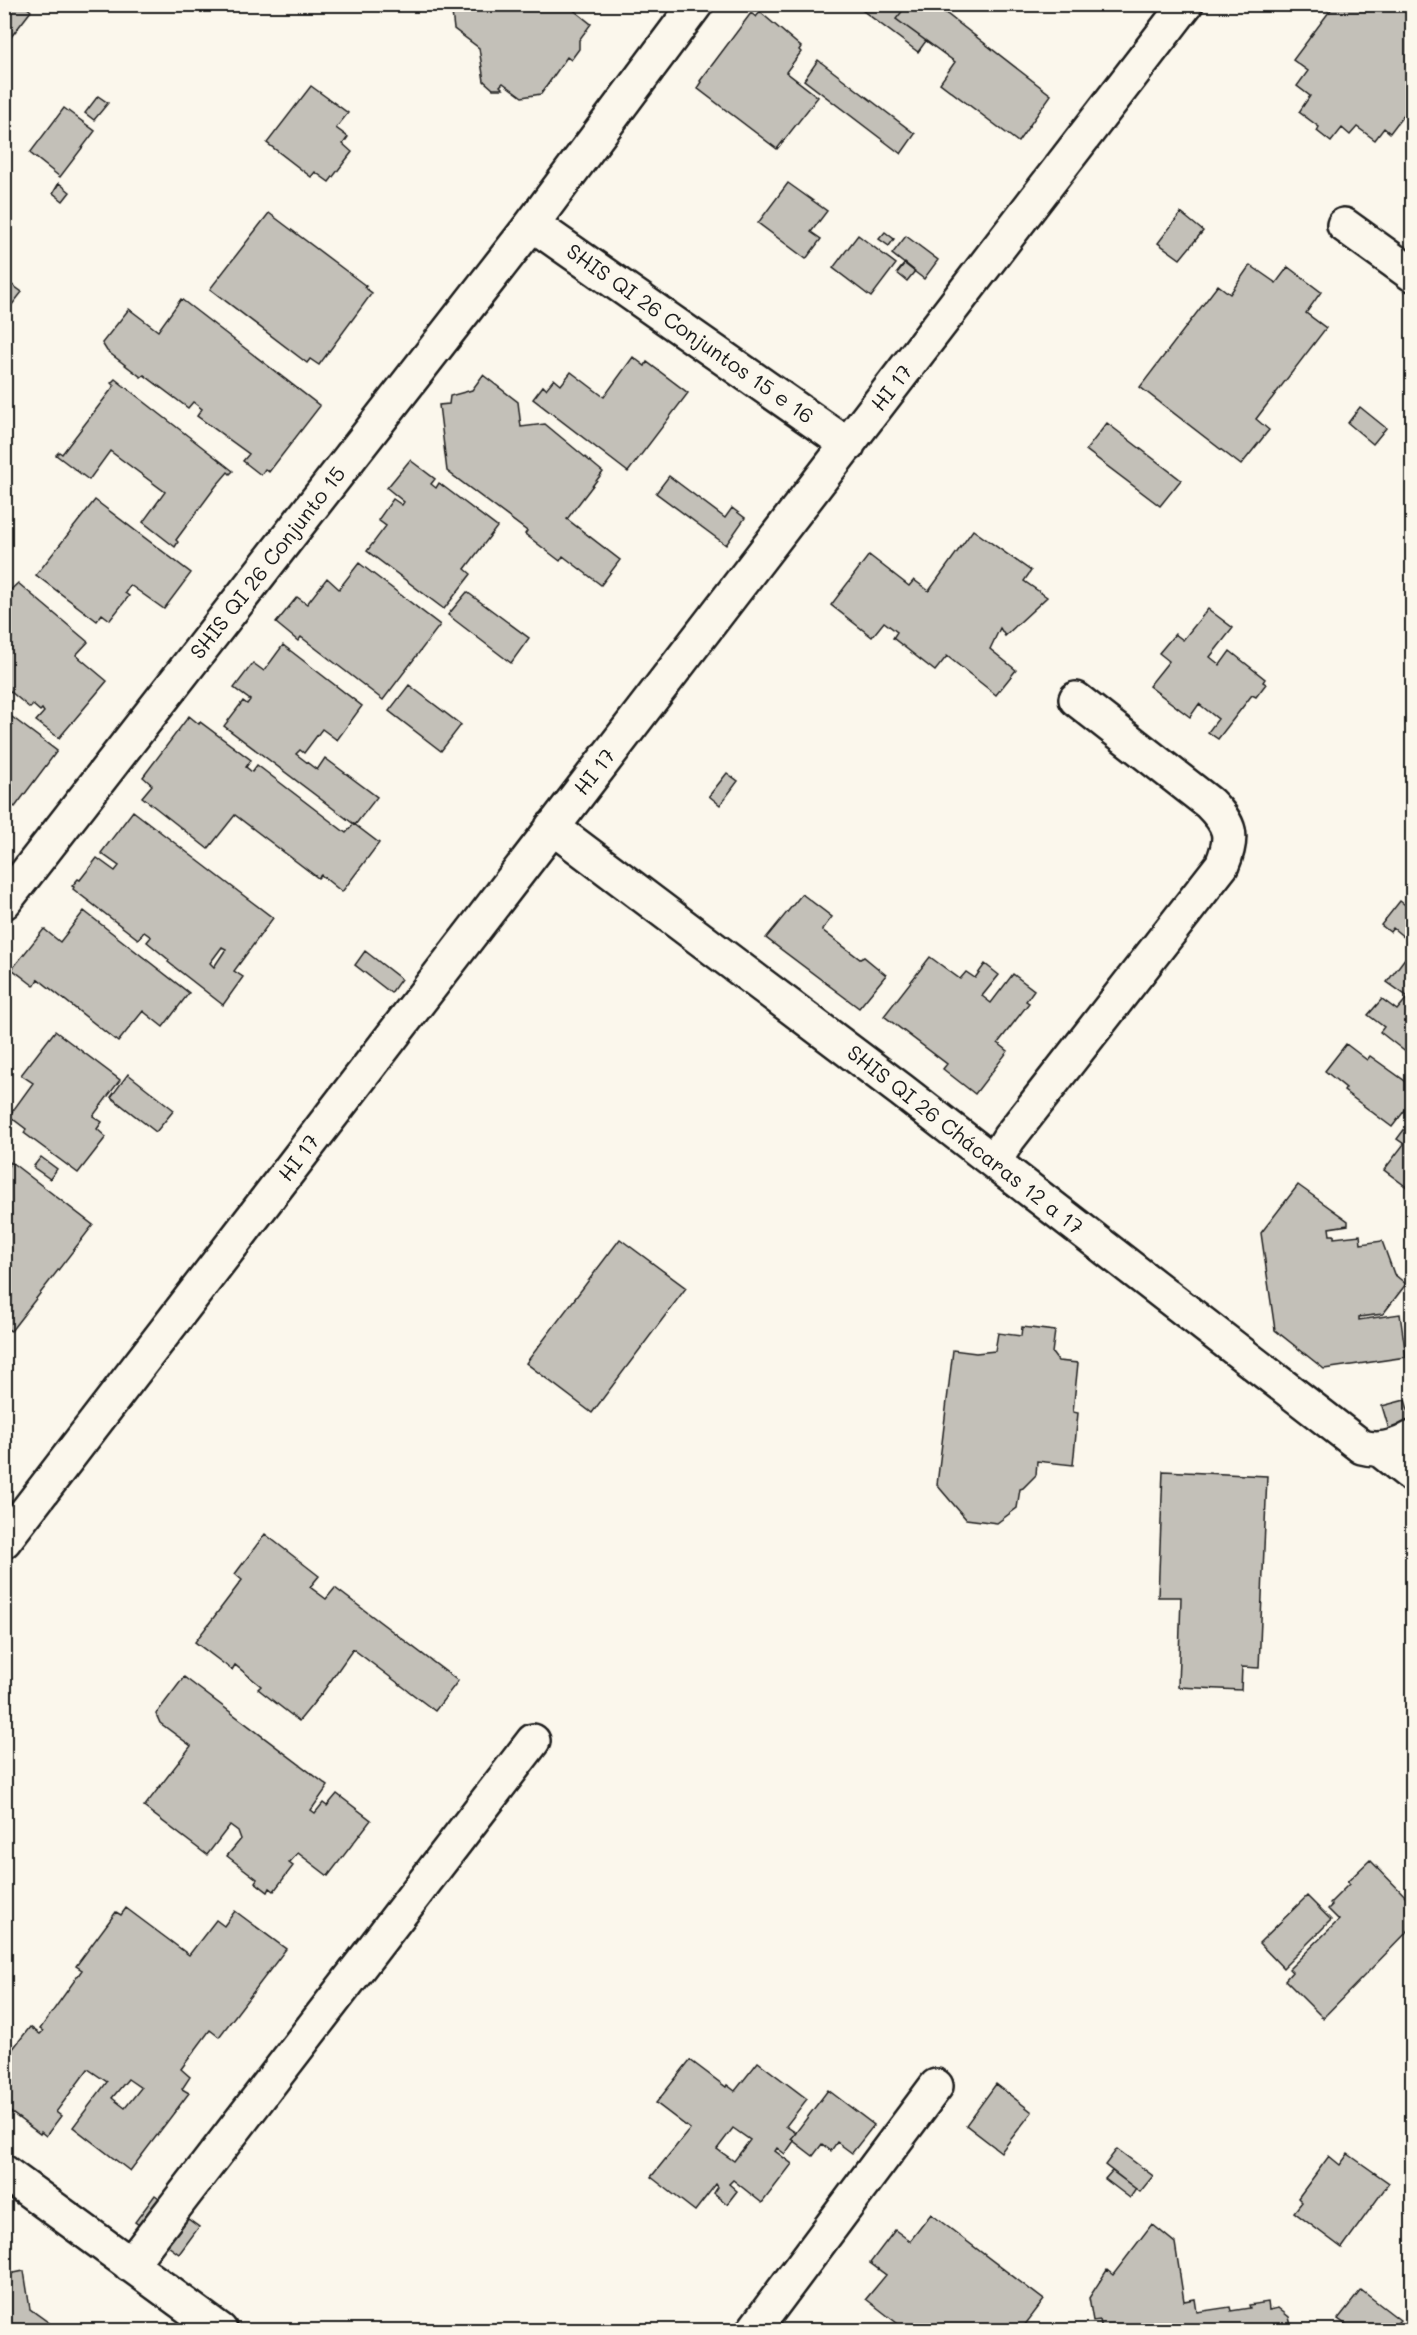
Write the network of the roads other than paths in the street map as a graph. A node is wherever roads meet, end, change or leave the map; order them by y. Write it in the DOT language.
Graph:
graph roads {
  1 [pos="696,4"];
  2 [pos="1186,4"];
  3 [pos="532,224"];
  4 [pos="1344,225"];
  5 [pos="1413,274"];
  6 [pos="848,445"];
  7 [pos="1076,699"];
  8 [pos="552,827"];
  9 [pos="4,902"];
  10 [pos="994,1162"];
  11 [pos="1413,1438"];
  12 [pos="1379,1449"];
  13 [pos="1413,1475"];
  14 [pos="4,1541"];
  15 [pos="533,1741"];
  16 [pos="936,2086"];
  17 [pos="4,2172"];
  18 [pos="130,2265"];
  19 [pos="220,2331"];
  20 [pos="754,2331"];
  1 -- 3 [label="street, SHIS QI 26 Conjunto 15"];
  2 -- 6 [label="street, HI 17"];
  3 -- 6 [label="street, SHIS QI 26 Conjuntos 15 e 16"];
  3 -- 9 [label="street, SHIS QI 26 Conjunto 15"];
  4 -- 5 [label="street"];
  6 -- 8 [label="street, HI 17"];
  7 -- 10 [label="street"];
  8 -- 10 [label="street, SHIS QI 26 Chácaras 12 a 17"];
  8 -- 14 [label="street, HI 17"];
  10 -- 12 [label="street, SHIS QI 26 Chácaras 12 a 17"];
  11 -- 12 [label="street"];
  12 -- 13 [label="street, SHIS QI 26 Chácaras 12 a 17"];
  15 -- 18 [label="street"];
  16 -- 20 [label="street"];
  17 -- 18 [label="street"];
  18 -- 19 [label="street"];
}
